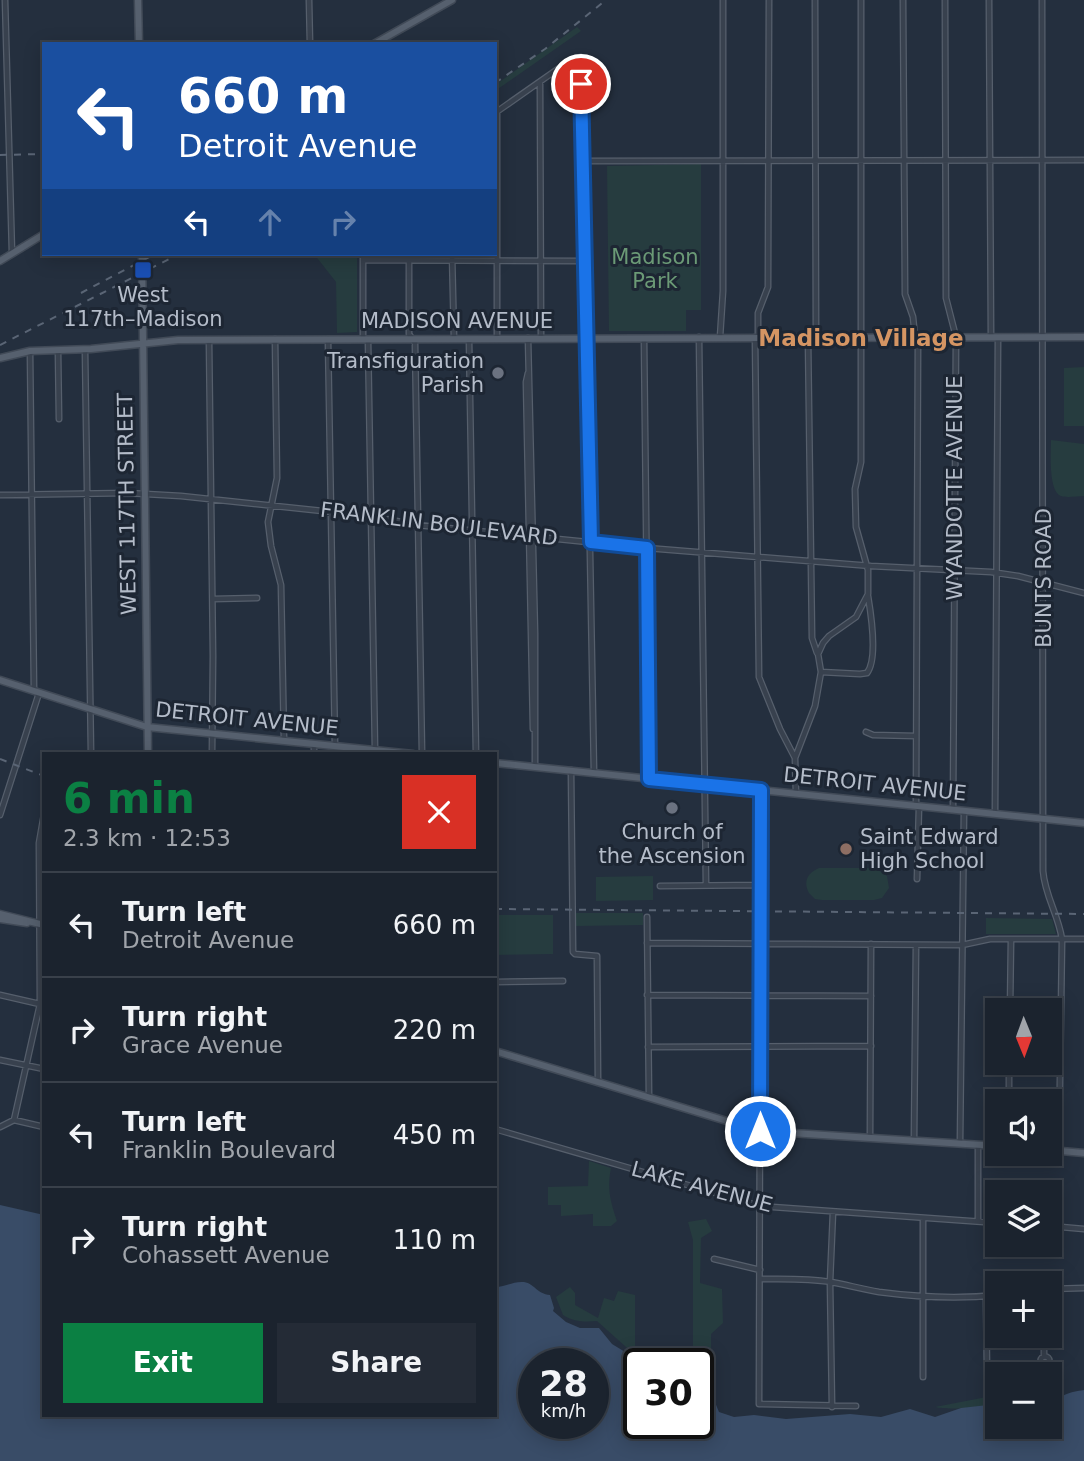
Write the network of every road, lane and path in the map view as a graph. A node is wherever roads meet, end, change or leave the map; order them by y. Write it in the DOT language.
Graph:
graph roads {
  1 [pos="5,0"];
  2 [pos="138,0"];
  3 [pos="309,0"];
  4 [pos="452,0"];
  5 [pos="723,0"];
  6 [pos="769,0"];
  7 [pos="816,0"];
  8 [pos="861,0"];
  9 [pos="903,0"];
  10 [pos="945,0"];
  11 [pos="989,0"];
  12 [pos="1041,1"];
  13 [pos="139,42"];
  14 [pos="310,42"];
  15 [pos="378,42"];
  16 [pos="540,84"];
  17 [pos="497,111"];
  18 [pos="904,160"];
  19 [pos="945,160"];
  20 [pos="989,160"];
  21 [pos="1041,160"];
  22 [pos="1084,160"];
  23 [pos="582,161"];
  24 [pos="723,161"];
  25 [pos="769,161"];
  26 [pos="816,161"];
  27 [pos="861,161"];
  28 [pos="497,186"];
  29 [pos="42,235"];
  30 [pos="12,254"];
  31 [pos="142,256"];
  32 [pos="363,256"];
  33 [pos="409,257"];
  34 [pos="452,257"];
  35 [pos="363,260"];
  36 [pos="498,260"];
  37 [pos="541,260"];
  38 [pos="0,261"];
  39 [pos="583,261"];
  40 [pos="862,336"];
  41 [pos="497,337"];
  42 [pos="541,337"];
  43 [pos="586,337"];
  44 [pos="644,337"];
  45 [pos="699,337"];
  46 [pos="720,337"];
  47 [pos="756,337"];
  48 [pos="812,337"];
  49 [pos="916,337"];
  50 [pos="956,337"];
  51 [pos="994,337"];
  52 [pos="1042,337"];
  53 [pos="1084,337"];
  54 [pos="365,338"];
  55 [pos="454,338"];
  56 [pos="469,338"];
  57 [pos="528,338"];
  58 [pos="413,339"];
  59 [pos="209,340"];
  60 [pos="275,340"];
  61 [pos="328,340"];
  62 [pos="143,343"];
  63 [pos="58,350"];
  64 [pos="85,350"];
  65 [pos="30,351"];
  66 [pos="0,358"];
  67 [pos="59,419"];
  68 [pos="88,493"];
  69 [pos="144,494"];
  70 [pos="0,495"];
  71 [pos="32,495"];
  72 [pos="211,498"];
  73 [pos="270,504"];
  74 [pos="331,511"];
  75 [pos="370,516"];
  76 [pos="417,525"];
  77 [pos="472,528"];
  78 [pos="531,535"];
  79 [pos="591,542"];
  80 [pos="647,548"];
  81 [pos="702,552"];
  82 [pos="757,557"];
  83 [pos="811,561"];
  84 [pos="867,566"];
  85 [pos="917,569"];
  86 [pos="954,569"];
  87 [pos="998,573"];
  88 [pos="1044,583"];
  89 [pos="1084,593"];
  90 [pos="868,594"];
  91 [pos="257,598"];
  92 [pos="213,599"];
  93 [pos="860,609"];
  94 [pos="871,610"];
  95 [pos="813,641"];
  96 [pos="823,643"];
  97 [pos="818,654"];
  98 [pos="821,672"];
  99 [pos="0,680"];
  100 [pos="36,692"];
  101 [pos="90,708"];
  102 [pos="147,727"];
  103 [pos="866,732"];
  104 [pos="212,734"];
  105 [pos="916,736"];
  106 [pos="284,741"];
  107 [pos="314,744"];
  108 [pos="335,747"];
  109 [pos="91,752"];
  110 [pos="148,752"];
  111 [pos="212,752"];
  112 [pos="314,752"];
  113 [pos="374,752"];
  114 [pos="422,752"];
  115 [pos="476,752"];
  116 [pos="795,758"];
  117 [pos="497,763"];
  118 [pos="535,766"];
  119 [pos="571,770"];
  120 [pos="594,773"];
  121 [pos="649,779"];
  122 [pos="705,785"];
  123 [pos="761,790"];
  124 [pos="796,794"];
  125 [pos="917,806"];
  126 [pos="953,810"];
  127 [pos="964,811"];
  128 [pos="0,815"];
  129 [pos="995,815"];
  130 [pos="1044,820"];
  131 [pos="42,822"];
  132 [pos="1084,823"];
  133 [pos="917,879"];
  134 [pos="761,885"];
  135 [pos="660,886"];
  136 [pos="706,886"];
  137 [pos="0,916"];
  138 [pos="647,917"];
  139 [pos="41,925"];
  140 [pos="1011,939"];
  141 [pos="1062,939"];
  142 [pos="1084,939"];
  143 [pos="648,943"];
  144 [pos="761,943"];
  145 [pos="871,944"];
  146 [pos="916,945"];
  147 [pos="962,945"];
  148 [pos="563,981"];
  149 [pos="497,982"];
  150 [pos="0,995"];
  151 [pos="648,995"];
  152 [pos="762,996"];
  153 [pos="871,996"];
  154 [pos="1010,998"];
  155 [pos="42,1004"];
  156 [pos="871,1046"];
  157 [pos="648,1047"];
  158 [pos="761,1047"];
  159 [pos="497,1052"];
  160 [pos="0,1060"];
  161 [pos="26,1066"];
  162 [pos="42,1069"];
  163 [pos="598,1082"];
  164 [pos="1060,1089"];
  165 [pos="649,1098"];
  166 [pos="14,1120"];
  167 [pos="42,1126"];
  168 [pos="0,1127"];
  169 [pos="497,1130"];
  170 [pos="760,1131"];
  171 [pos="870,1139"];
  172 [pos="914,1142"];
  173 [pos="960,1144"];
  174 [pos="978,1146"];
  175 [pos="985,1146"];
  176 [pos="1062,1151"];
  177 [pos="1084,1153"];
  178 [pos="760,1206"];
  179 [pos="833,1212"];
  180 [pos="923,1218"];
  181 [pos="978,1222"];
  182 [pos="985,1222"];
  183 [pos="1062,1227"];
  184 [pos="1084,1229"];
  185 [pos="714,1259"];
  186 [pos="760,1270"];
  187 [pos="760,1279"];
  188 [pos="830,1282"];
  189 [pos="1084,1288"];
  190 [pos="1062,1289"];
  191 [pos="923,1295"];
  192 [pos="985,1296"];
  193 [pos="1044,1348"];
  194 [pos="1044,1356"];
  195 [pos="923,1377"];
  196 [pos="832,1406"];
  197 [pos="856,1406"];
  1 -- 30 [label="street"];
  2 -- 13 [label="main road"];
  3 -- 14 [label="street"];
  4 -- 15 [label="main road"];
  5 -- 24 [label="street"];
  6 -- 25 [label="street"];
  7 -- 26 [label="street"];
  8 -- 27 [label="street"];
  9 -- 18 [label="street"];
  10 -- 19 [label="street, WYANDOTTE AVENUE"];
  11 -- 20 [label="street"];
  12 -- 21 [label="street, BUNTS ROAD"];
  16 -- 17 [label="street"];
  16 -- 23 [label="street"];
  16 -- 37 [label="street"];
  18 -- 19 [label="street"];
  18 -- 27 [label="street"];
  18 -- 49 [label="street"];
  19 -- 20 [label="street"];
  19 -- 50 [label="street, WYANDOTTE AVENUE"];
  20 -- 21 [label="street"];
  20 -- 51 [label="street"];
  21 -- 22 [label="street"];
  21 -- 52 [label="street, BUNTS ROAD"];
  23 -- 24 [label="street"];
  23 -- 39 [label="street"];
  24 -- 25 [label="street"];
  24 -- 46 [label="street"];
  25 -- 26 [label="street"];
  25 -- 47 [label="street"];
  26 -- 27 [label="street"];
  26 -- 48 [label="street"];
  27 -- 40 [label="street"];
  28 -- 36 [label="street"];
  29 -- 30 [label="main road"];
  30 -- 38 [label="main road"];
  31 -- 62 [label="main road, WEST 117TH STREET"];
  32 -- 35 [label="street"];
  33 -- 34 [label="street"];
  33 -- 35 [label="street"];
  33 -- 58 [label="street"];
  34 -- 36 [label="street"];
  34 -- 55 [label="street"];
  35 -- 54 [label="street"];
  36 -- 37 [label="street"];
  36 -- 41 [label="street"];
  37 -- 39 [label="street"];
  37 -- 42 [label="street"];
  39 -- 43 [label="street"];
  40 -- 48 [label="main road, MADISON AVENUE"];
  40 -- 49 [label="main road, MADISON AVENUE"];
  40 -- 84 [label="street"];
  41 -- 56 [label="main road, MADISON AVENUE"];
  41 -- 57 [label="main road, MADISON AVENUE"];
  42 -- 43 [label="main road, MADISON AVENUE"];
  42 -- 57 [label="main road, MADISON AVENUE"];
  43 -- 44 [label="main road, MADISON AVENUE"];
  43 -- 79 [label="street"];
  44 -- 45 [label="main road, MADISON AVENUE"];
  44 -- 80 [label="street"];
  45 -- 46 [label="main road, MADISON AVENUE"];
  45 -- 81 [label="street"];
  46 -- 47 [label="main road, MADISON AVENUE"];
  47 -- 48 [label="main road, MADISON AVENUE"];
  47 -- 82 [label="street"];
  48 -- 83 [label="street"];
  49 -- 50 [label="main road, MADISON AVENUE"];
  49 -- 85 [label="street"];
  50 -- 51 [label="main road, MADISON AVENUE"];
  50 -- 86 [label="street, WYANDOTTE AVENUE"];
  51 -- 52 [label="main road, MADISON AVENUE"];
  51 -- 87 [label="street"];
  52 -- 53 [label="main road, MADISON AVENUE"];
  52 -- 88 [label="street, BUNTS ROAD"];
  54 -- 58 [label="main road, MADISON AVENUE"];
  54 -- 61 [label="main road, MADISON AVENUE"];
  54 -- 75 [label="street"];
  55 -- 56 [label="main road, MADISON AVENUE"];
  55 -- 58 [label="main road, MADISON AVENUE"];
  56 -- 77 [label="street"];
  57 -- 78 [label="street"];
  58 -- 76 [label="street"];
  59 -- 60 [label="main road, MADISON AVENUE"];
  59 -- 62 [label="main road, MADISON AVENUE"];
  59 -- 72 [label="street"];
  60 -- 61 [label="main road, MADISON AVENUE"];
  60 -- 73 [label="street"];
  61 -- 74 [label="street"];
  62 -- 64 [label="main road, MADISON AVENUE"];
  62 -- 69 [label="main road, WEST 117TH STREET"];
  63 -- 64 [label="main road, MADISON AVENUE"];
  63 -- 65 [label="main road, MADISON AVENUE"];
  63 -- 67 [label="street"];
  64 -- 68 [label="street"];
  65 -- 66 [label="main road, MADISON AVENUE"];
  65 -- 71 [label="street"];
  68 -- 69 [label="street, FRANKLIN BOULEVARD"];
  68 -- 71 [label="street, FRANKLIN BOULEVARD"];
  68 -- 101 [label="street"];
  69 -- 72 [label="street, FRANKLIN BOULEVARD"];
  69 -- 102 [label="main road, WEST 117TH STREET"];
  70 -- 71 [label="street, FRANKLIN BOULEVARD"];
  71 -- 100 [label="street"];
  72 -- 73 [label="street, FRANKLIN BOULEVARD"];
  72 -- 92 [label="street"];
  73 -- 74 [label="street, FRANKLIN BOULEVARD"];
  73 -- 106 [label="street"];
  74 -- 75 [label="street, FRANKLIN BOULEVARD"];
  74 -- 108 [label="street"];
  75 -- 76 [label="street, FRANKLIN BOULEVARD"];
  75 -- 113 [label="street"];
  76 -- 77 [label="street, FRANKLIN BOULEVARD"];
  76 -- 114 [label="street"];
  77 -- 78 [label="street, FRANKLIN BOULEVARD"];
  77 -- 115 [label="street"];
  78 -- 79 [label="street, FRANKLIN BOULEVARD"];
  78 -- 118 [label="street"];
  79 -- 80 [label="street, FRANKLIN BOULEVARD"];
  79 -- 120 [label="street"];
  80 -- 81 [label="street, FRANKLIN BOULEVARD"];
  80 -- 121 [label="street"];
  81 -- 82 [label="street, FRANKLIN BOULEVARD"];
  81 -- 122 [label="street"];
  82 -- 83 [label="street, FRANKLIN BOULEVARD"];
  82 -- 116 [label="street"];
  83 -- 84 [label="street, FRANKLIN BOULEVARD"];
  83 -- 95 [label="street"];
  84 -- 85 [label="street, FRANKLIN BOULEVARD"];
  84 -- 90 [label="street"];
  85 -- 86 [label="street, FRANKLIN BOULEVARD"];
  85 -- 105 [label="street"];
  86 -- 87 [label="street, FRANKLIN BOULEVARD"];
  86 -- 126 [label="street, WYANDOTTE AVENUE"];
  87 -- 88 [label="street, FRANKLIN BOULEVARD"];
  87 -- 129 [label="street"];
  88 -- 89 [label="street, FRANKLIN BOULEVARD"];
  88 -- 130 [label="street, BUNTS ROAD"];
  90 -- 93 [label="street"];
  90 -- 94 [label="street"];
  91 -- 92 [label="street"];
  92 -- 104 [label="street"];
  93 -- 94 [label="street"];
  93 -- 96 [label="street"];
  94 -- 98 [label="street"];
  95 -- 96 [label="street"];
  95 -- 97 [label="street"];
  96 -- 97 [label="street"];
  97 -- 98 [label="street"];
  98 -- 116 [label="street"];
  99 -- 100 [label="main road, DETROIT AVENUE"];
  100 -- 101 [label="main road, DETROIT AVENUE"];
  100 -- 128 [label="street"];
  101 -- 102 [label="main road, DETROIT AVENUE"];
  101 -- 109 [label="street"];
  102 -- 104 [label="main road, DETROIT AVENUE"];
  102 -- 110 [label="main road, WEST 117TH STREET"];
  103 -- 105 [label="street"];
  104 -- 106 [label="main road, DETROIT AVENUE"];
  104 -- 111 [label="street"];
  105 -- 125 [label="street"];
  106 -- 107 [label="main road, DETROIT AVENUE"];
  107 -- 108 [label="main road, DETROIT AVENUE"];
  107 -- 112 [label="street"];
  108 -- 113 [label="main road, DETROIT AVENUE"];
  116 -- 124 [label="street"];
  117 -- 118 [label="main road, DETROIT AVENUE"];
  118 -- 119 [label="main road, DETROIT AVENUE"];
  119 -- 120 [label="main road, DETROIT AVENUE"];
  119 -- 163 [label="street"];
  120 -- 121 [label="main road, DETROIT AVENUE"];
  121 -- 122 [label="main road, DETROIT AVENUE"];
  122 -- 123 [label="main road, DETROIT AVENUE"];
  122 -- 136 [label="street"];
  123 -- 124 [label="main road, DETROIT AVENUE"];
  123 -- 134 [label="street"];
  124 -- 125 [label="main road, DETROIT AVENUE"];
  125 -- 126 [label="main road, DETROIT AVENUE"];
  125 -- 133 [label="street"];
  126 -- 127 [label="main road, DETROIT AVENUE"];
  127 -- 129 [label="main road, DETROIT AVENUE"];
  127 -- 147 [label="street"];
  129 -- 130 [label="main road, DETROIT AVENUE"];
  130 -- 132 [label="main road, DETROIT AVENUE"];
  130 -- 141 [label="street, BUNTS ROAD"];
  131 -- 139 [label="street"];
  134 -- 136 [label="street"];
  134 -- 144 [label="street"];
  135 -- 136 [label="street"];
  137 -- 139 [label="main road"];
  138 -- 143 [label="street"];
  139 -- 155 [label="street"];
  140 -- 141 [label="street"];
  140 -- 147 [label="street"];
  140 -- 154 [label="street"];
  141 -- 142 [label="street"];
  141 -- 164 [label="street, BUNTS ROAD"];
  143 -- 144 [label="street"];
  143 -- 151 [label="street"];
  144 -- 145 [label="street"];
  144 -- 152 [label="street"];
  145 -- 146 [label="street"];
  145 -- 153 [label="street"];
  146 -- 147 [label="street"];
  146 -- 172 [label="street"];
  147 -- 173 [label="street"];
  148 -- 149 [label="street"];
  150 -- 155 [label="street"];
  151 -- 152 [label="street"];
  151 -- 157 [label="street"];
  152 -- 153 [label="street"];
  152 -- 158 [label="street"];
  153 -- 156 [label="street"];
  155 -- 161 [label="street"];
  156 -- 158 [label="street"];
  156 -- 171 [label="street"];
  157 -- 158 [label="street"];
  157 -- 165 [label="street"];
  158 -- 170 [label="street"];
  159 -- 163 [label="main road"];
  160 -- 161 [label="street"];
  161 -- 162 [label="street"];
  161 -- 166 [label="street"];
  163 -- 165 [label="main road"];
  165 -- 170 [label="main road"];
  166 -- 167 [label="street"];
  166 -- 168 [label="street"];
  169 -- 178 [label="street, LAKE AVENUE"];
  170 -- 171 [label="main road"];
  170 -- 178 [label="street"];
  171 -- 172 [label="main road"];
  172 -- 173 [label="main road"];
  173 -- 174 [label="main road"];
  174 -- 175 [label="main road"];
  174 -- 181 [label="street"];
  176 -- 177 [label="main road"];
  178 -- 179 [label="street, LAKE AVENUE"];
  178 -- 186 [label="street"];
  179 -- 180 [label="street, LAKE AVENUE"];
  179 -- 188 [label="street"];
  180 -- 181 [label="street, LAKE AVENUE"];
  180 -- 191 [label="street"];
  181 -- 182 [label="street, LAKE AVENUE"];
  183 -- 184 [label="street"];
  185 -- 186 [label="street"];
  186 -- 187 [label="street"];
  187 -- 188 [label="street"];
  187 -- 196 [label="street"];
  188 -- 191 [label="street"];
  188 -- 196 [label="street"];
  189 -- 190 [label="street"];
  191 -- 192 [label="street"];
  191 -- 195 [label="street"];
  193 -- 194 [label="street"];
  196 -- 197 [label="street"];
}
